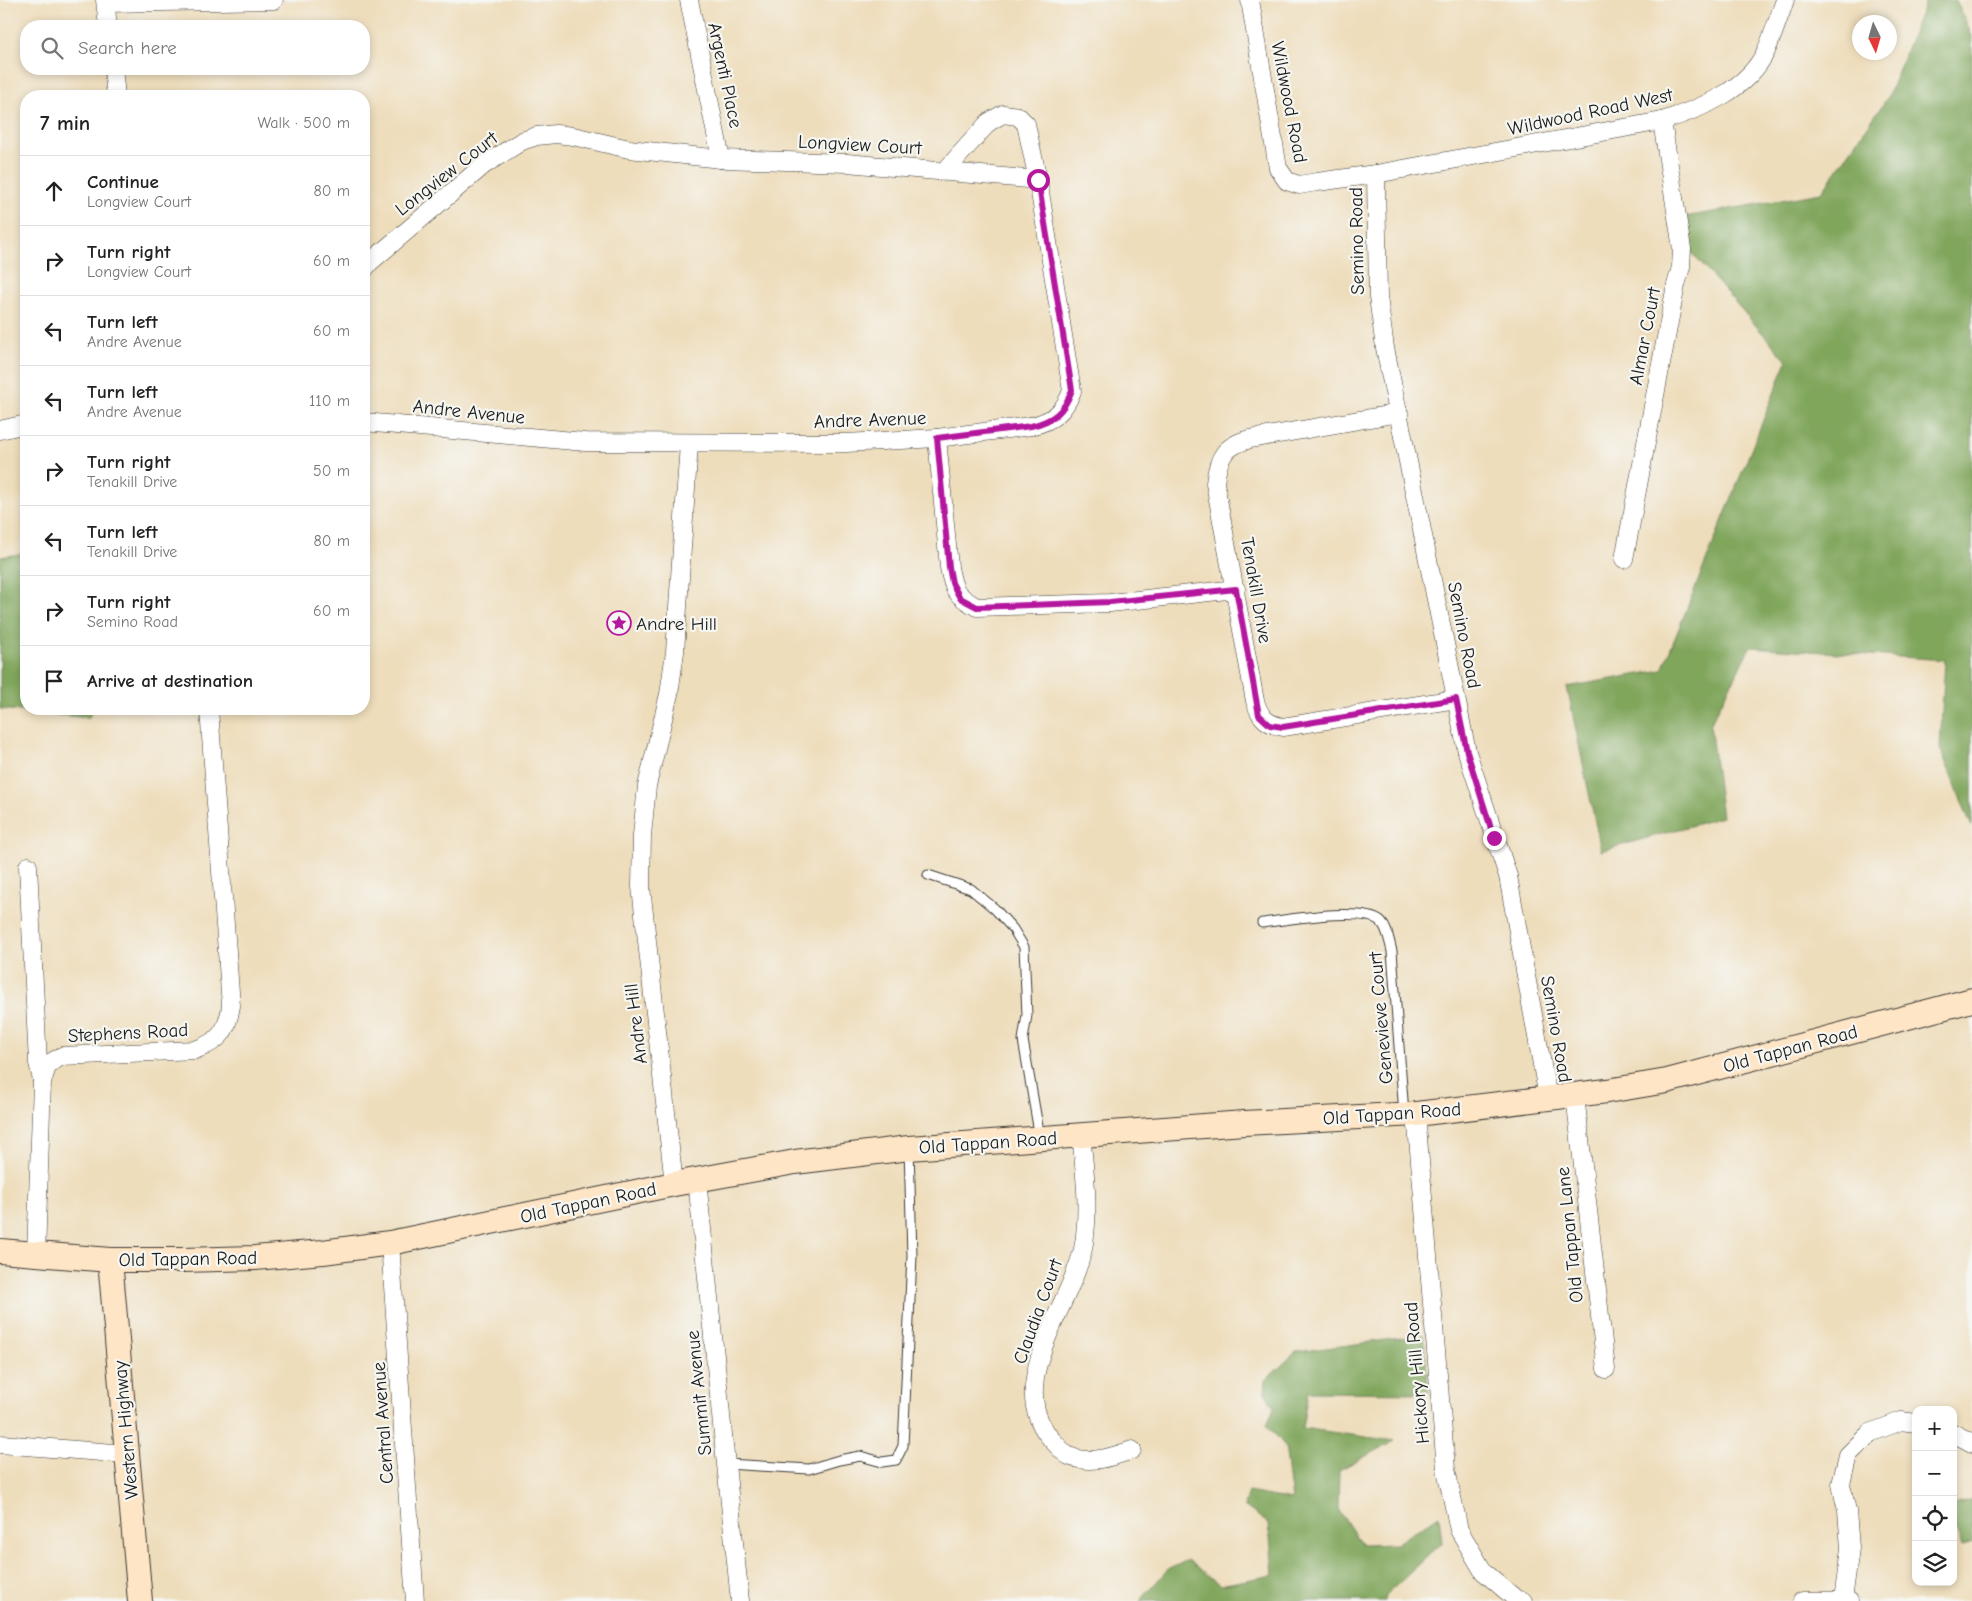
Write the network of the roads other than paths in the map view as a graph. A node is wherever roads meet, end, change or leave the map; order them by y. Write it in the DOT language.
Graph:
graph roads {
  1 [pos="274,0"];
  2 [pos="689,0"];
  3 [pos="1250,0"];
  4 [pos="1785,0"];
  5 [pos="105,2"];
  6 [pos="107,20"];
  7 [pos="114,75"];
  8 [pos="115,90"];
  9 [pos="1662,121"];
  10 [pos="721,159"];
  11 [pos="946,170"];
  12 [pos="1376,174"];
  13 [pos="1038,180"];
  14 [pos="370,262"];
  15 [pos="1399,413"];
  16 [pos="370,423"];
  17 [pos="20,425"];
  18 [pos="0,430"];
  19 [pos="937,438"];
  20 [pos="689,443"];
  21 [pos="1624,559"];
  22 [pos="1236,589"];
  23 [pos="1456,699"];
  24 [pos="209,715"];
  25 [pos="28,866"];
  26 [pos="928,875"];
  27 [pos="1262,923"];
  28 [pos="1972,1000"];
  29 [pos="42,1082"];
  30 [pos="1575,1095"];
  31 [pos="1548,1098"];
  32 [pos="1410,1114"];
  33 [pos="1081,1136"];
  34 [pos="1040,1138"];
  35 [pos="909,1148"];
  36 [pos="686,1182"];
  37 [pos="390,1243"];
  38 [pos="0,1251"];
  39 [pos="36,1255"];
  40 [pos="110,1260"];
  41 [pos="1606,1369"];
  42 [pos="1912,1422"];
  43 [pos="1957,1435"];
  44 [pos="1972,1442"];
  45 [pos="0,1444"];
  46 [pos="1132,1450"];
  47 [pos="127,1454"];
  48 [pos="726,1464"];
  49 [pos="1846,1600"];
  50 [pos="140,1601"];
  51 [pos="415,1601"];
  52 [pos="740,1601"];
  53 [pos="1523,1601"];
  54 [pos="1802,1601"];
  1 -- 5 [label="street"];
  2 -- 10 [label="street, Argenti Place"];
  3 -- 12 [label="street, Wildwood Road"];
  4 -- 9 [label="street, Wildwood Road West"];
  5 -- 6 [label="street"];
  7 -- 8 [label="street"];
  9 -- 12 [label="street, Wildwood Road West"];
  9 -- 21 [label="street, Almar Court"];
  10 -- 11 [label="street, Longview Court"];
  10 -- 14 [label="street, Longview Court"];
  11 -- 13 [label="street, Longview Court"];
  11 -- 13 [label="street"];
  12 -- 15 [label="street, Semino Road"];
  13 -- 19 [label="street"];
  15 -- 22 [label="street, Tenakill Drive"];
  15 -- 23 [label="street, Semino Road"];
  16 -- 20 [label="street, Andre Avenue"];
  17 -- 18 [label="street"];
  19 -- 20 [label="street, Andre Avenue"];
  19 -- 22 [label="street, Andre Avenue"];
  20 -- 36 [label="street, Andre Hill"];
  22 -- 23 [label="street, Tenakill Drive"];
  23 -- 31 [label="street, Semino Road"];
  24 -- 29 [label="street, Stephens Road"];
  25 -- 29 [label="street"];
  26 -- 34 [label="lane"];
  27 -- 32 [label="lane, Genevieve Court"];
  28 -- 30 [label="main road, Old Tappan Road"];
  29 -- 39 [label="street, Stephens Road"];
  30 -- 31 [label="main road, Old Tappan Road"];
  30 -- 41 [label="street, Old Tappan Lane"];
  31 -- 32 [label="main road, Old Tappan Road"];
  32 -- 33 [label="main road, Old Tappan Road"];
  32 -- 53 [label="street, Hickory Hill Road"];
  33 -- 34 [label="main road, Old Tappan Road"];
  33 -- 46 [label="street, Claudia Court"];
  34 -- 35 [label="main road, Old Tappan Road"];
  35 -- 36 [label="main road, Old Tappan Road"];
  35 -- 48 [label="lane"];
  36 -- 37 [label="main road, Old Tappan Road"];
  36 -- 48 [label="street, Summit Avenue"];
  37 -- 40 [label="main road, Old Tappan Road"];
  37 -- 51 [label="street, Central Avenue"];
  38 -- 39 [label="main road, Old Tappan Road"];
  39 -- 40 [label="main road, Old Tappan Road"];
  40 -- 47 [label="main road, Western Highway"];
  42 -- 49 [label="street"];
  43 -- 44 [label="street"];
  45 -- 47 [label="street"];
  47 -- 50 [label="main road, Western Highway"];
  48 -- 52 [label="street, Summit Avenue"];
  49 -- 54 [label="street"];
}
